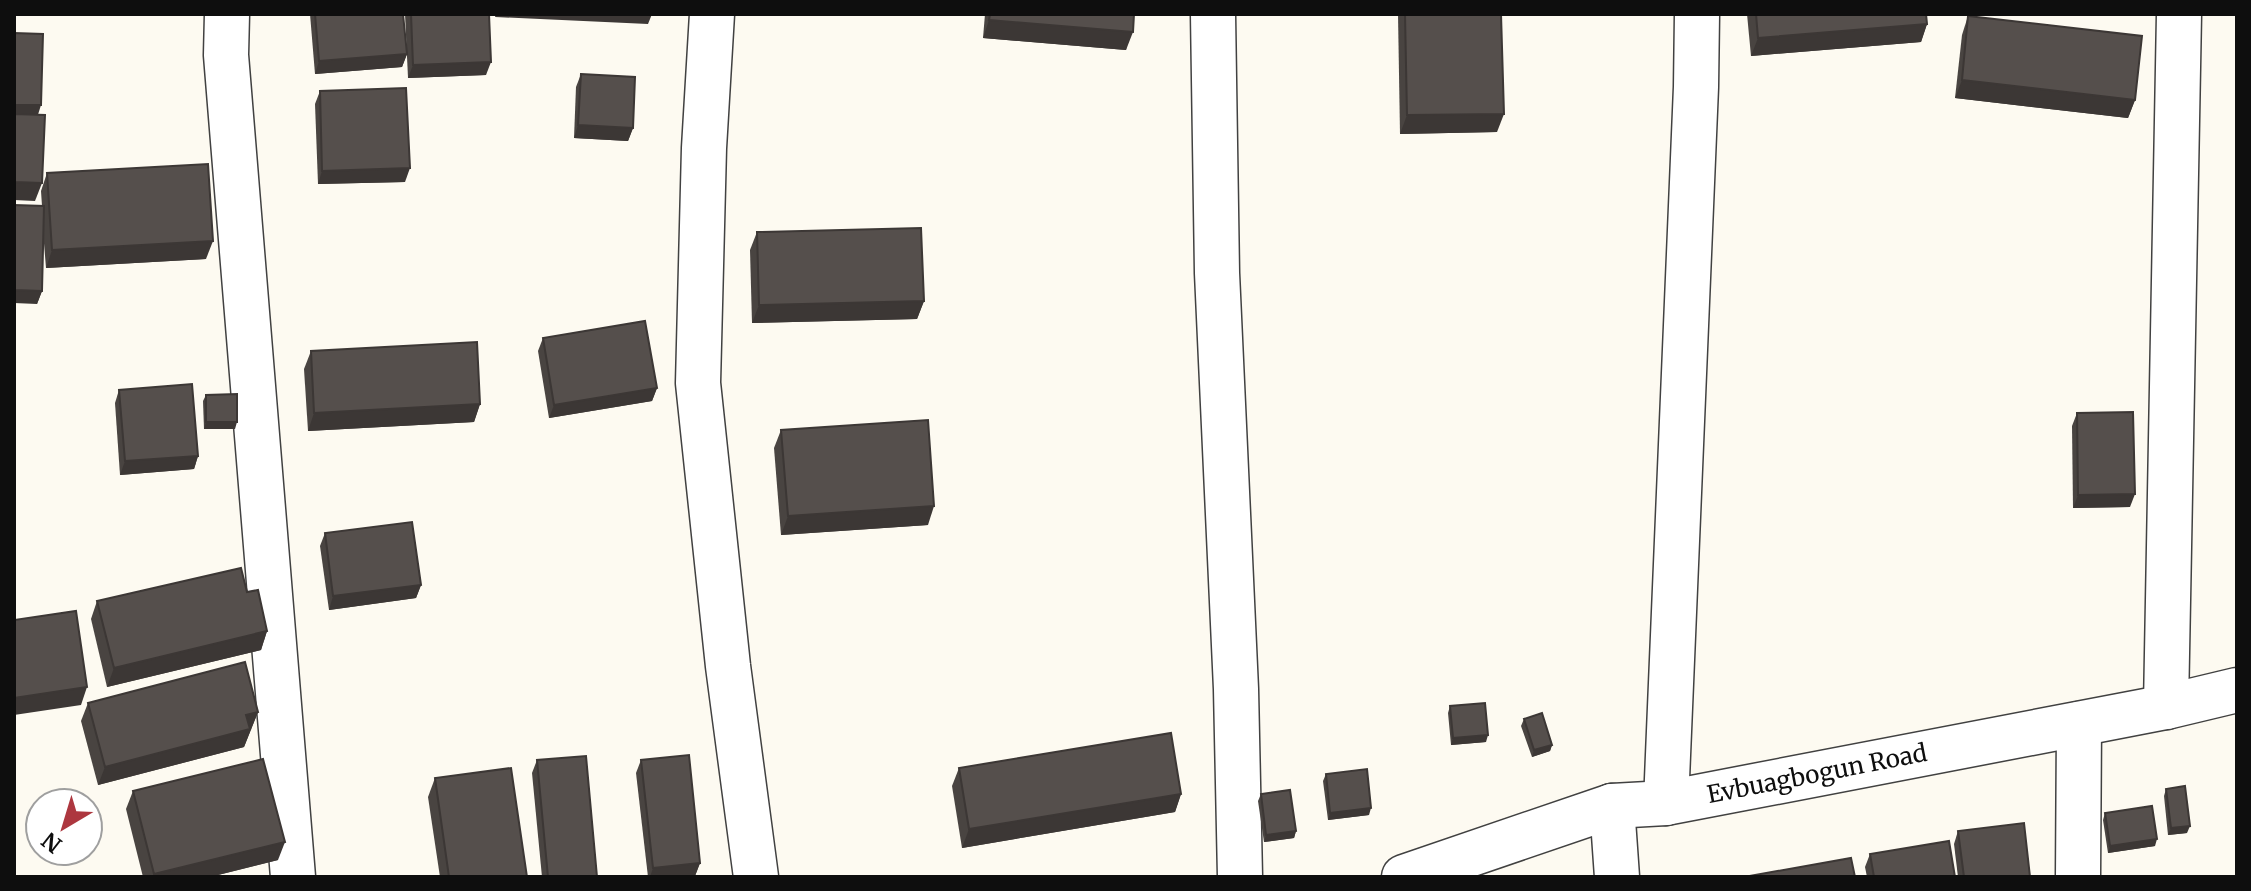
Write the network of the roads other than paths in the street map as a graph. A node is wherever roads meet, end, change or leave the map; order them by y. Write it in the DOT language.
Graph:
graph roads {
  1 [pos="227,14"];
  2 [pos="712,14"];
  3 [pos="1213,14"];
  4 [pos="1697,14"];
  5 [pos="2179,14"];
  6 [pos="2237,690"];
  7 [pos="2166,707"];
  8 [pos="2079,724"];
  9 [pos="1666,803"];
  10 [pos="1612,806"];
  11 [pos="293,877"];
  12 [pos="756,877"];
  13 [pos="1240,877"];
  14 [pos="1404,877"];
  15 [pos="1617,877"];
  16 [pos="2078,877"];
  1 -- 11 [label="street"];
  2 -- 12 [label="street"];
  3 -- 13 [label="street"];
  4 -- 9 [label="street"];
  5 -- 7 [label="street"];
  6 -- 7 [label="street, Evbuagbogun Road"];
  7 -- 8 [label="street, Evbuagbogun Road"];
  8 -- 9 [label="street, Evbuagbogun Road"];
  8 -- 16 [label="street"];
  9 -- 10 [label="street, Evbuagbogun Road"];
  10 -- 14 [label="street, Evbuagbogun Road"];
  10 -- 15 [label="street"];
}
